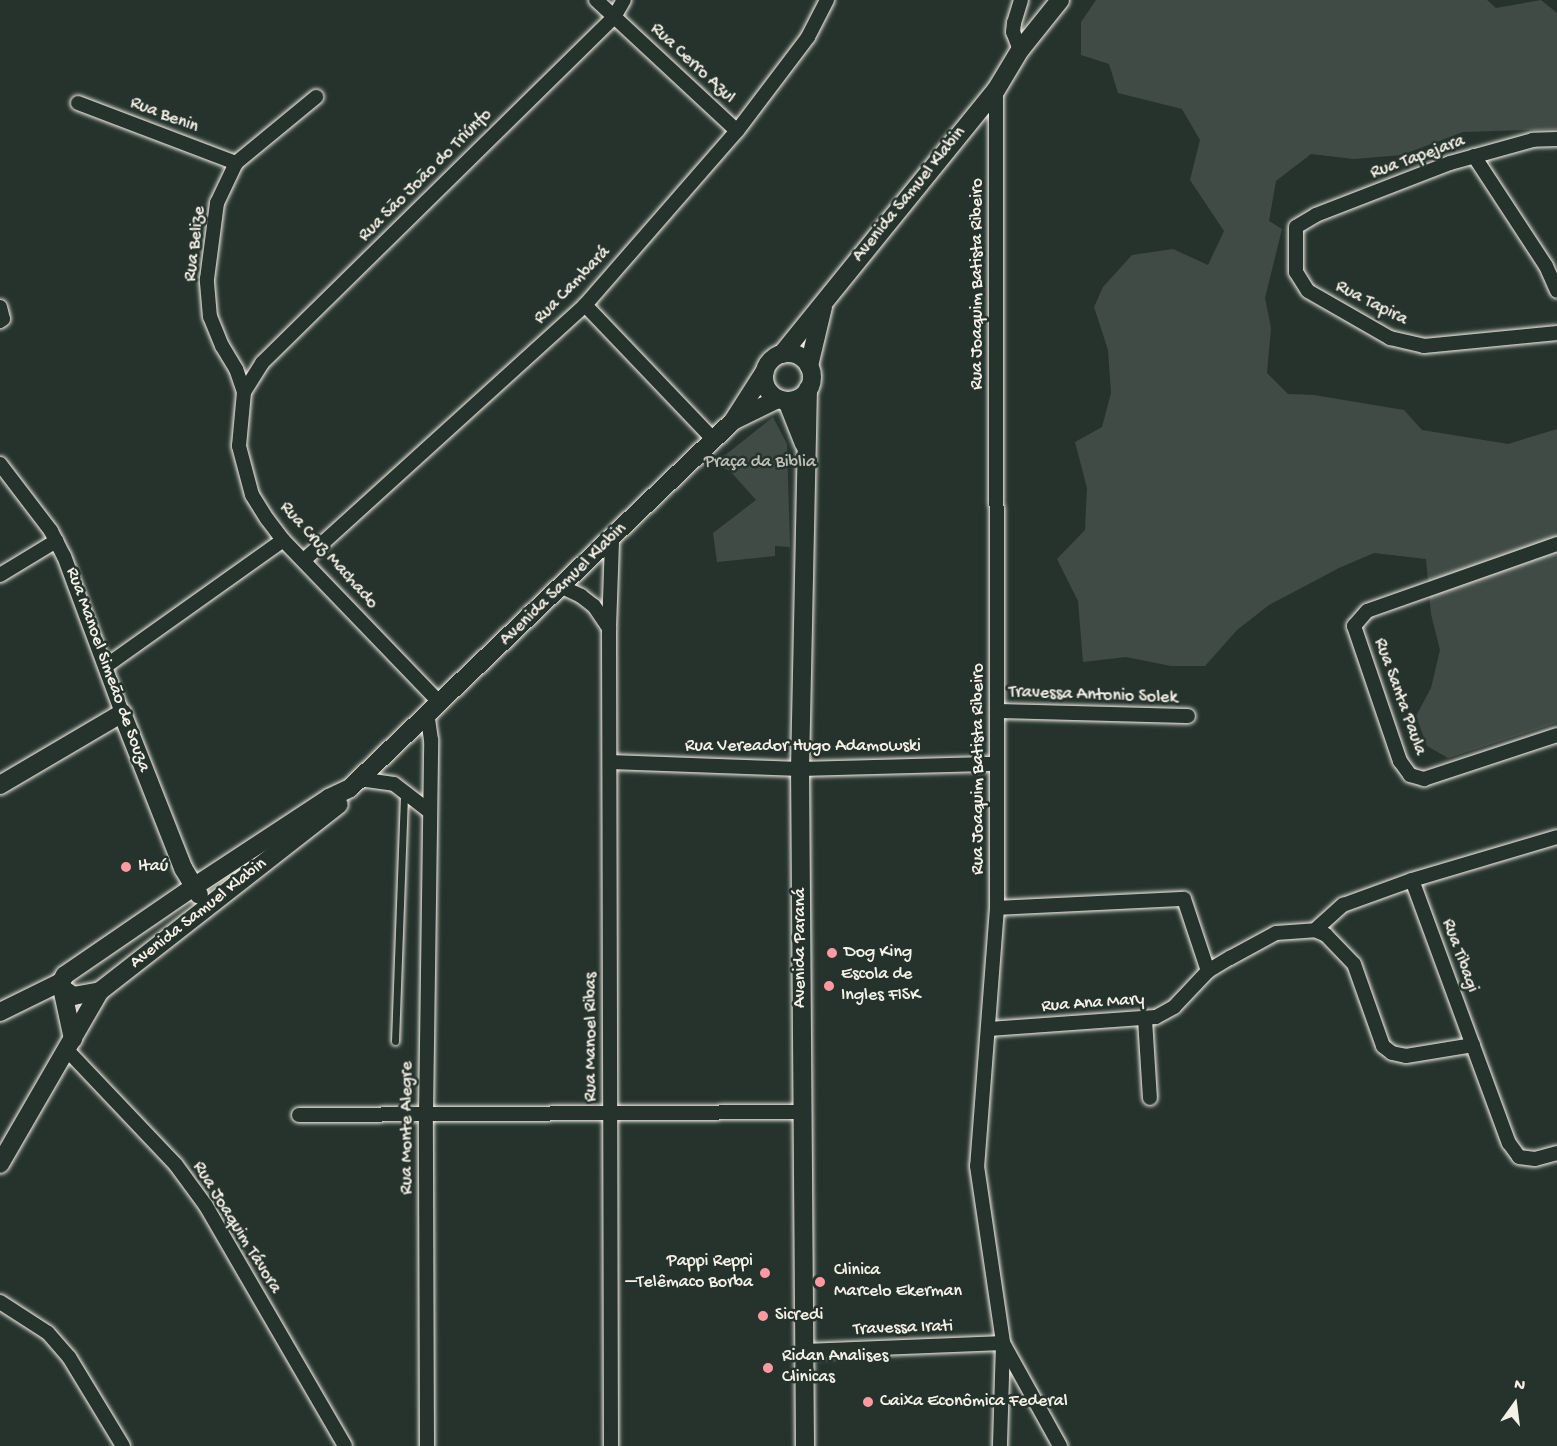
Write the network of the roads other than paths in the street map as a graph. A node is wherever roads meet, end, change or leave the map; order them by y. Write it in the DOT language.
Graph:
graph roads {
  1 [pos="596,0"];
  2 [pos="624,0"];
  3 [pos="827,0"];
  4 [pos="1021,0"];
  5 [pos="1060,0"];
  6 [pos="614,17"];
  7 [pos="1020,50"];
  8 [pos="996,90"];
  9 [pos="316,98"];
  10 [pos="78,103"];
  11 [pos="737,131"];
  12 [pos="1557,139"];
  13 [pos="1474,156"];
  14 [pos="236,163"];
  15 [pos="1296,227"];
  16 [pos="1557,291"];
  17 [pos="825,299"];
  18 [pos="585,305"];
  19 [pos="0,308"];
  20 [pos="0,321"];
  21 [pos="1557,333"];
  22 [pos="782,354"];
  23 [pos="809,366"];
  24 [pos="765,371"];
  25 [pos="252,376"];
  26 [pos="808,389"];
  27 [pos="244,392"];
  28 [pos="782,400"];
  29 [pos="733,421"];
  30 [pos="713,439"];
  31 [pos="806,450"];
  32 [pos="0,464"];
  33 [pos="283,540"];
  34 [pos="612,540"];
  35 [pos="56,541"];
  36 [pos="1557,544"];
  37 [pos="304,560"];
  38 [pos="0,575"];
  39 [pos="562,587"];
  40 [pos="609,628"];
  41 [pos="106,666"];
  42 [pos="433,707"];
  43 [pos="997,711"];
  44 [pos="122,713"];
  45 [pos="1188,716"];
  46 [pos="1557,735"];
  47 [pos="610,762"];
  48 [pos="996,764"];
  49 [pos="800,769"];
  50 [pos="355,783"];
  51 [pos="0,785"];
  52 [pos="404,790"];
  53 [pos="429,811"];
  54 [pos="1557,837"];
  55 [pos="1412,880"];
  56 [pos="192,888"];
  57 [pos="207,905"];
  58 [pos="997,908"];
  59 [pos="1321,932"];
  60 [pos="1208,971"];
  61 [pos="61,985"];
  62 [pos="100,991"];
  63 [pos="0,1012"];
  64 [pos="1145,1019"];
  65 [pos="989,1029"];
  66 [pos="395,1041"];
  67 [pos="70,1045"];
  68 [pos="1473,1045"];
  69 [pos="1150,1098"];
  70 [pos="803,1112"];
  71 [pos="610,1114"];
  72 [pos="299,1115"];
  73 [pos="426,1115"];
  74 [pos="1557,1153"];
  75 [pos="0,1164"];
  76 [pos="0,1302"];
  77 [pos="1003,1343"];
  78 [pos="805,1351"];
  79 [pos="123,1446"];
  80 [pos="345,1446"];
  81 [pos="427,1446"];
  82 [pos="611,1446"];
  83 [pos="805,1446"];
  84 [pos="1000,1446"];
  85 [pos="1060,1446"];
  1 -- 6 [label="street, Rua Cerro Azul"];
  2 -- 6 [label="street, Rua São João do Triúnfo"];
  3 -- 11 [label="street, Rua Cambará"];
  4 -- 7 [label="street"];
  5 -- 7 [label="main road, Avenida Samuel Klabin"];
  6 -- 11 [label="street, Rua Cerro Azul"];
  6 -- 25 [label="street, Rua São João do Triúnfo"];
  7 -- 8 [label="main road, Avenida Samuel Klabin"];
  8 -- 17 [label="main road, Avenida Samuel Klabin"];
  8 -- 43 [label="street, Rua Joaquim Batista Ribeiro"];
  9 -- 14 [label="street, Rua Belize"];
  10 -- 14 [label="street, Rua Benin"];
  11 -- 18 [label="street, Rua Cambará"];
  12 -- 13 [label="street, Rua Tapejara"];
  13 -- 15 [label="street, Rua Tapejara"];
  13 -- 16 [label="street"];
  14 -- 27 [label="street, Rua Belize"];
  15 -- 21 [label="street, Rua Tapira"];
  17 -- 22 [label="main road, Avenida Samuel Klabin"];
  17 -- 23 [label="main road, Avenida Samuel Klabin"];
  18 -- 30 [label="street"];
  18 -- 37 [label="street, Rua Cambará"];
  19 -- 20 [label="street"];
  22 -- 23 [label="main road"];
  22 -- 24 [label="main road"];
  23 -- 26 [label="main road"];
  24 -- 28 [label="main road"];
  24 -- 29 [label="main road, Avenida Samuel Klabin"];
  25 -- 27 [label="street, Rua Cruz Machado"];
  26 -- 28 [label="main road"];
  26 -- 31 [label="main road, Avenida Paraná"];
  27 -- 33 [label="street, Rua Cruz Machado"];
  28 -- 29 [label="main road"];
  28 -- 31 [label="main road, Avenida Paraná"];
  29 -- 30 [label="main road, Avenida Samuel Klabin"];
  30 -- 34 [label="main road, Avenida Samuel Klabin"];
  31 -- 49 [label="main road, Avenida Paraná"];
  32 -- 35 [label="street, Rua Manoel Simeão de Souza"];
  33 -- 37 [label="street, Rua Cruz Machado"];
  33 -- 41 [label="street"];
  34 -- 39 [label="main road, Avenida Samuel Klabin"];
  34 -- 40 [label="street, Rua Manoel Ribas"];
  35 -- 38 [label="street"];
  35 -- 41 [label="street, Rua Manoel Simeão de Souza"];
  36 -- 46 [label="street, Rua Santa Paula"];
  37 -- 42 [label="street, Rua Cruz Machado"];
  39 -- 40 [label="street"];
  39 -- 42 [label="main road, Avenida Samuel Klabin"];
  40 -- 47 [label="street, Rua Manoel Ribas"];
  41 -- 44 [label="street, Rua Manoel Simeão de Souza"];
  42 -- 50 [label="main road, Avenida Samuel Klabin"];
  42 -- 53 [label="street, Rua Monte Alegre"];
  43 -- 45 [label="street, Travessa Antonio Solek"];
  43 -- 48 [label="street, Rua Joaquim Batista Ribeiro"];
  44 -- 51 [label="main road"];
  44 -- 56 [label="main road, Rua Manoel Simeão de Souza"];
  47 -- 49 [label="street, Rua Vereador Hugo Adamowski"];
  47 -- 71 [label="street, Rua Manoel Ribas"];
  48 -- 49 [label="street, Rua Vereador Hugo Adamowski"];
  48 -- 58 [label="street, Rua Joaquim Batista Ribeiro"];
  49 -- 70 [label="main road, Avenida Paraná"];
  50 -- 52 [label="street"];
  50 -- 56 [label="main road, Avenida Samuel Klabin"];
  50 -- 57 [label="main road, Avenida Samuel Klabin"];
  52 -- 53 [label="street"];
  52 -- 66 [label="lane"];
  53 -- 73 [label="street, Rua Monte Alegre"];
  54 -- 55 [label="street"];
  55 -- 59 [label="street"];
  55 -- 68 [label="street, Rua Tibagi"];
  56 -- 57 [label="main road, Rua Manoel Simeão de Souza"];
  56 -- 61 [label="main road, Avenida Samuel Klabin"];
  57 -- 62 [label="main road, Avenida Samuel Klabin"];
  58 -- 60 [label="street"];
  58 -- 65 [label="street, Rua Joaquim Batista Ribeiro"];
  59 -- 60 [label="street, Rua Ana Mary"];
  59 -- 68 [label="street"];
  60 -- 64 [label="street, Rua Ana Mary"];
  61 -- 62 [label="main road"];
  61 -- 63 [label="main road, Avenida Samuel Klabin"];
  61 -- 67 [label="main road"];
  62 -- 67 [label="main road"];
  64 -- 65 [label="street, Rua Ana Mary"];
  64 -- 69 [label="street"];
  65 -- 77 [label="street, Rua Joaquim Batista Ribeiro"];
  67 -- 75 [label="main road"];
  67 -- 80 [label="street, Rua Joaquim Távora"];
  68 -- 74 [label="street, Rua Tibagi"];
  70 -- 71 [label="street"];
  70 -- 78 [label="main road, Avenida Paraná"];
  71 -- 73 [label="street"];
  71 -- 82 [label="street, Rua Manoel Ribas"];
  72 -- 73 [label="street"];
  73 -- 81 [label="street, Rua Monte Alegre"];
  76 -- 79 [label="street"];
  77 -- 78 [label="street, Travessa Irati"];
  77 -- 84 [label="street, Rua Joaquim Batista Ribeiro"];
  77 -- 85 [label="street"];
  78 -- 83 [label="main road, Avenida Paraná"];
}
